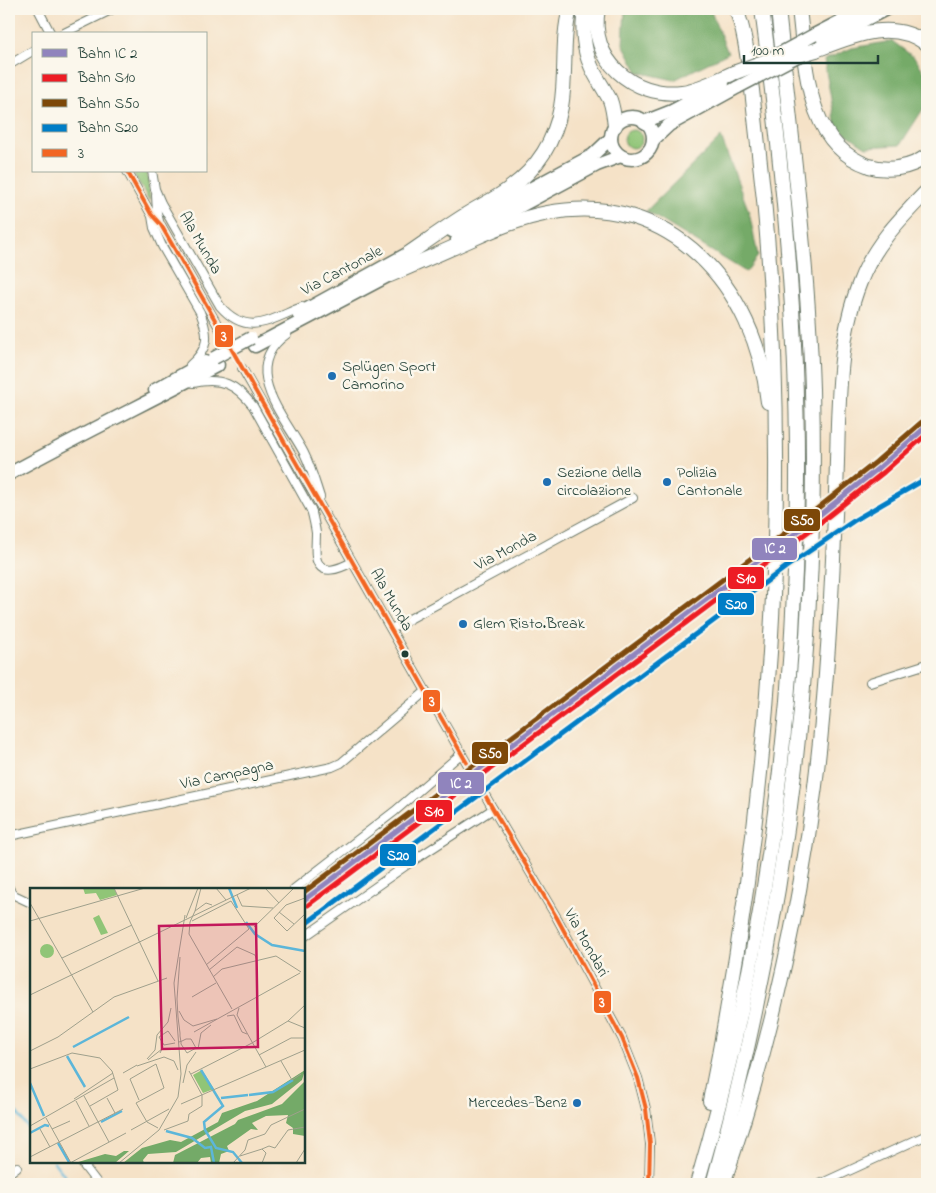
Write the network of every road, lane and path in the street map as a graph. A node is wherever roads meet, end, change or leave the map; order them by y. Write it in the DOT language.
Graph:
graph roads {
  1 [pos="38,9"];
  2 [pos="113,9"];
  3 [pos="570,9"];
  4 [pos="585,9"];
  5 [pos="598,9"];
  6 [pos="736,9"];
  7 [pos="762,9"];
  8 [pos="778,9"];
  9 [pos="799,9"];
  10 [pos="864,9"];
  11 [pos="886,9"];
  12 [pos="50,32"];
  13 [pos="66,32"];
  14 [pos="815,44"];
  15 [pos="927,44"];
  16 [pos="32,51"];
  17 [pos="800,55"];
  18 [pos="766,61"];
  19 [pos="9,64"];
  20 [pos="737,79"];
  21 [pos="644,122"];
  22 [pos="613,132"];
  23 [pos="653,140"];
  24 [pos="621,156"];
  25 [pos="927,156"];
  26 [pos="128,172"];
  27 [pos="152,172"];
  28 [pos="927,191"];
  29 [pos="156,193"];
  30 [pos="151,214"];
  31 [pos="161,225"];
  32 [pos="408,254"];
  33 [pos="390,275"];
  34 [pos="333,301"];
  35 [pos="225,338"];
  36 [pos="242,368"];
  37 [pos="177,381"];
  38 [pos="9,474"];
  39 [pos="303,475"];
  40 [pos="775,476"];
  41 [pos="633,498"];
  42 [pos="324,511"];
  43 [pos="312,512"];
  44 [pos="352,562"];
  45 [pos="391,629"];
  46 [pos="927,664"];
  47 [pos="870,682"];
  48 [pos="426,691"];
  49 [pos="462,753"];
  50 [pos="493,809"];
  51 [pos="9,836"];
  52 [pos="9,888"];
  53 [pos="295,888"];
  54 [pos="30,903"];
  55 [pos="305,936"];
  56 [pos="927,1135"];
  57 [pos="82,1163"];
  58 [pos="17,1167"];
  59 [pos="9,1173"];
  60 [pos="98,1184"];
  61 [pos="650,1184"];
  62 [pos="689,1184"];
  63 [pos="697,1184"];
  64 [pos="713,1184"];
  65 [pos="723,1184"];
  66 [pos="820,1184"];
  1 -- 12 [label="street"];
  2 -- 13 [label="street"];
  3 -- 32 [label="highway"];
  4 -- 22 [label="highway"];
  5 -- 20 [label="highway"];
  6 -- 40 [label="highway"];
  7 -- 63 [label="highway"];
  8 -- 64 [label="highway"];
  9 -- 25 [label="highway"];
  10 -- 14 [label="main road"];
  11 -- 14 [label="main road"];
  14 -- 15 [label="highway"];
  14 -- 17 [label="highway, bridge"];
  14 -- 18 [label="main road, bridge"];
  16 -- 19 [label="street"];
  17 -- 20 [label="main road, bridge"];
  18 -- 20 [label="highway, bridge"];
  20 -- 21 [label="main road"];
  20 -- 23 [label="main road"];
  21 -- 22 [label="main road"];
  21 -- 23 [label="main road"];
  22 -- 24 [label="main road"];
  22 -- 32 [label="main road, Via Cantonale"];
  23 -- 24 [label="main road"];
  24 -- 33 [label="main road, Via Cantonale"];
  26 -- 30 [label="street, Ala Munda"];
  27 -- 29 [label="street, Ala Munda"];
  28 -- 65 [label="highway"];
  29 -- 31 [label="street, Ala Munda"];
  29 -- 34 [label="street, Ala Munda"];
  30 -- 31 [label="street, Ala Munda"];
  30 -- 37 [label="street, Ala Munda"];
  31 -- 35 [label="street, Ala Munda"];
  32 -- 34 [label="main road, Via Cantonale"];
  33 -- 34 [label="main road, Via Cantonale"];
  33 -- 40 [label="highway"];
  34 -- 37 [label="main road, Via Cantonale"];
  34 -- 42 [label="street, Ala Munda"];
  36 -- 39 [label="street, Ala Munda"];
  37 -- 38 [label="main road, Via Cantonale"];
  37 -- 43 [label="street, Ala Munda"];
  39 -- 42 [label="street, Ala Munda"];
  39 -- 43 [label="street, Ala Munda"];
  40 -- 62 [label="highway"];
  41 -- 45 [label="street, Via Monda"];
  42 -- 44 [label="street, Ala Munda"];
  43 -- 44 [label="street, Ala Munda"];
  44 -- 45 [label="street, Ala Munda"];
  45 -- 48 [label="street, Ala Munda"];
  46 -- 47 [label="street"];
  48 -- 49 [label="street, Ala Munda"];
  48 -- 51 [label="street, Via Campagna"];
  49 -- 50 [label="street, Ala Munda"];
  49 -- 53 [label="street"];
  50 -- 55 [label="street"];
  50 -- 61 [label="street, Via Mondari"];
  52 -- 54 [label="street"];
  56 -- 66 [label="street"];
  57 -- 60 [label="street"];
  58 -- 59 [label="street"];
}
